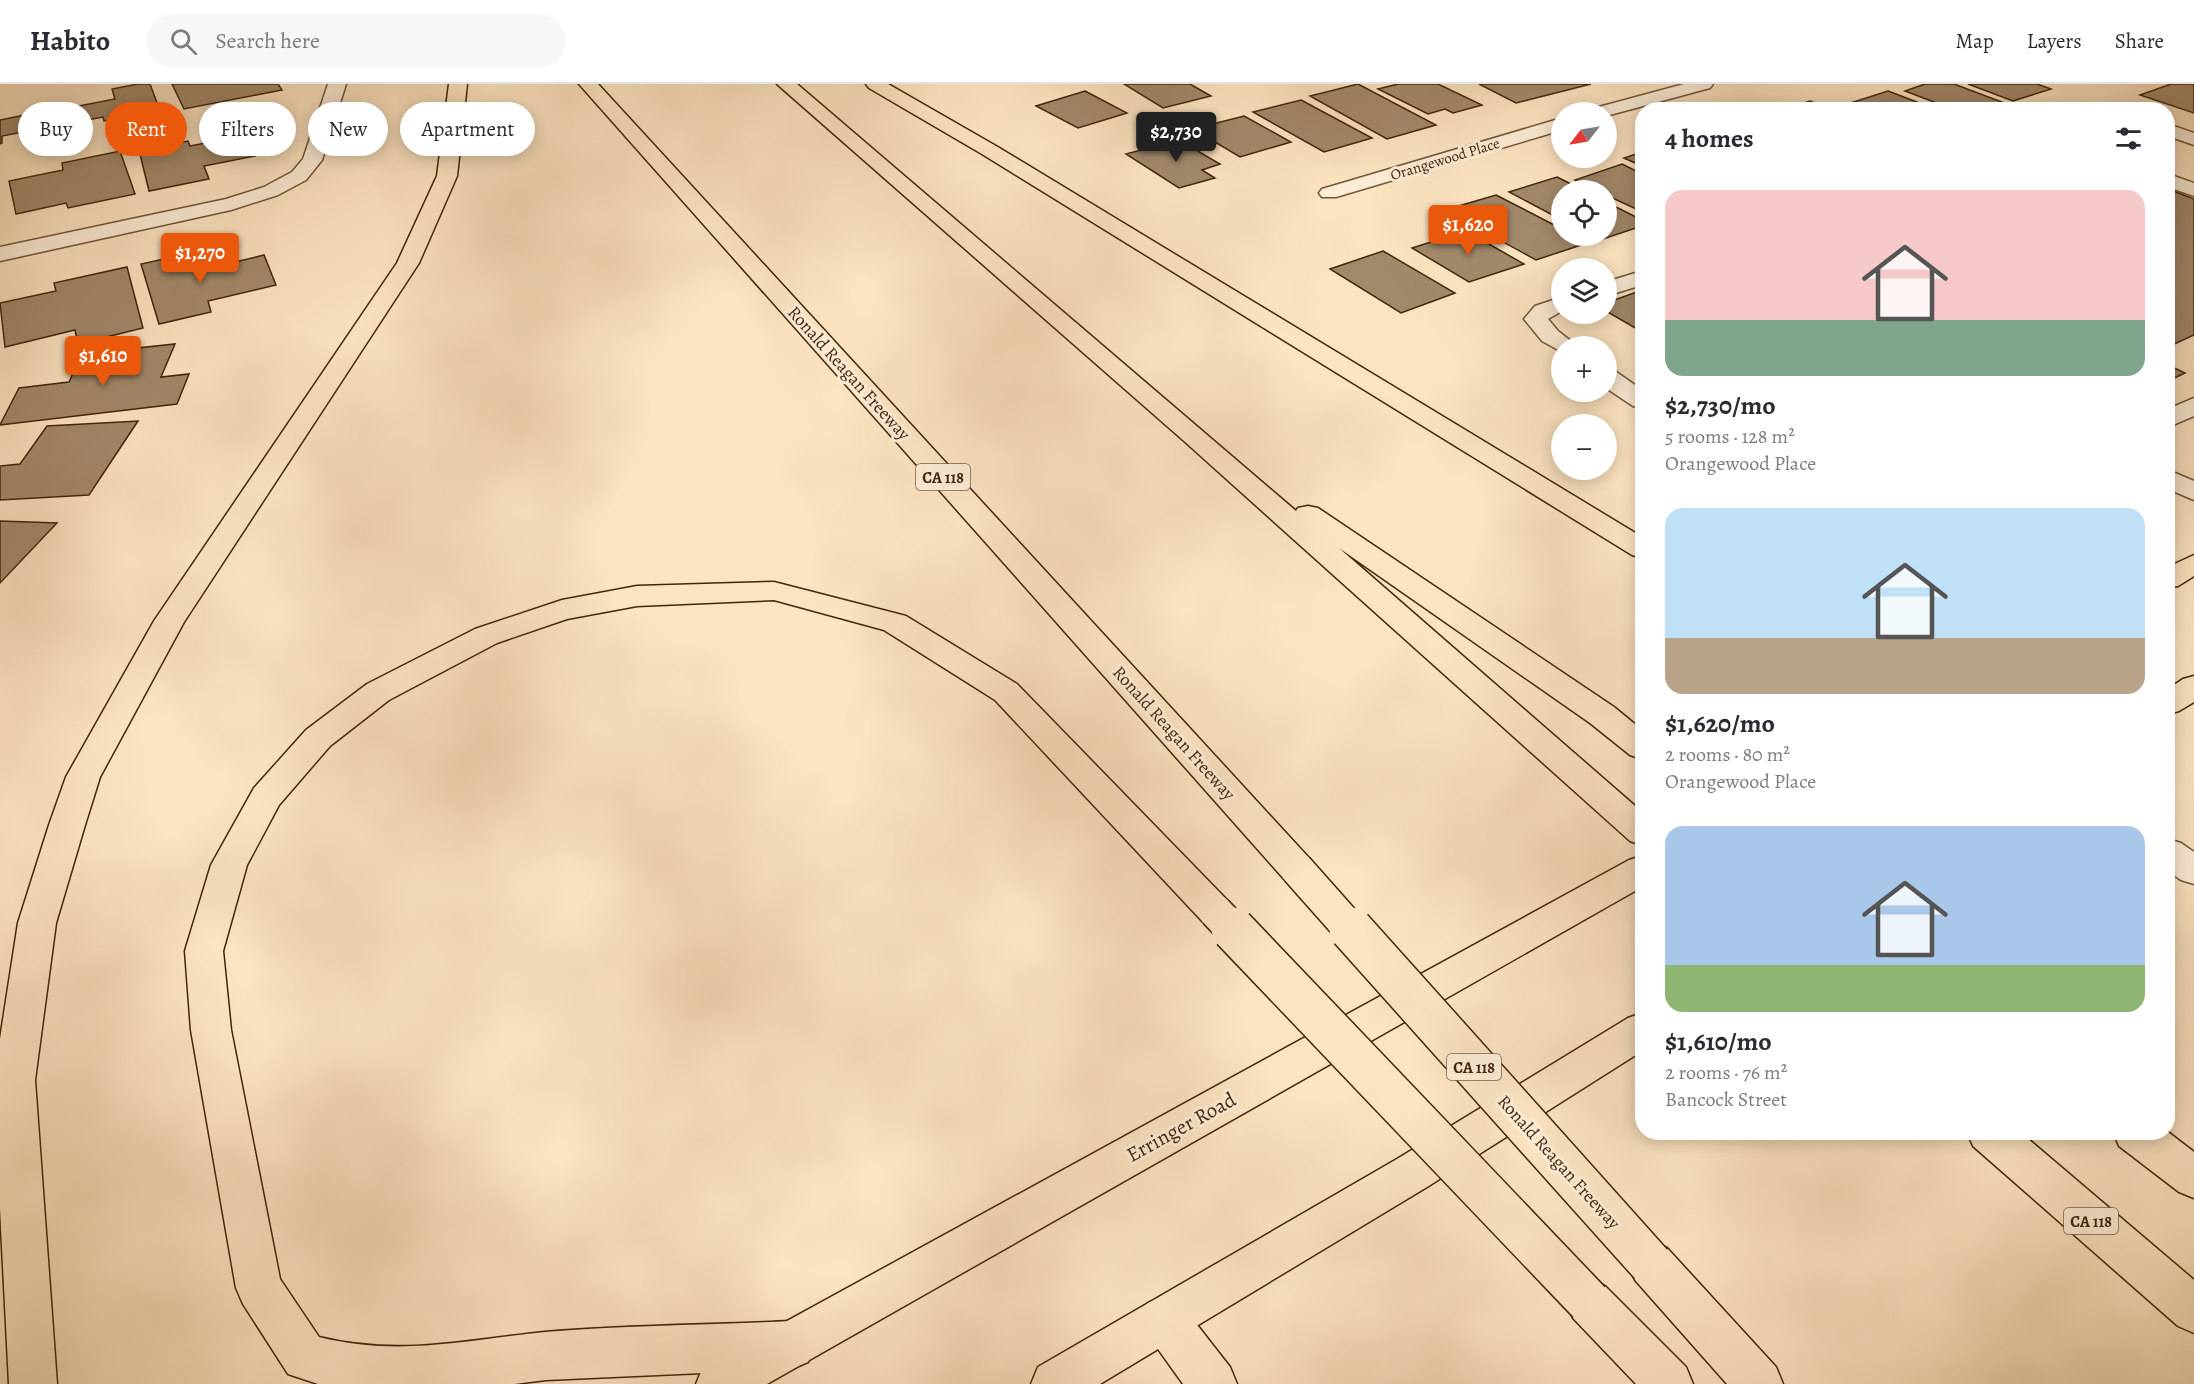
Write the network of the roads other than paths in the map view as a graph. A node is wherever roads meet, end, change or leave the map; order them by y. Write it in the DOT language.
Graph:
graph roads {
  1 [pos="337,84"];
  2 [pos="458,84"];
  3 [pos="588,84"];
  4 [pos="786,84"];
  5 [pos="875,84"];
  6 [pos="1694,85"];
  7 [pos="1635,102"];
  8 [pos="1636,102"];
  9 [pos="1617,108"];
  10 [pos="1551,127"];
  11 [pos="2175,132"];
  12 [pos="2194,139"];
  13 [pos="2175,183"];
  14 [pos="2194,190"];
  15 [pos="1329,193"];
  16 [pos="0,254"];
  17 [pos="1635,280"];
  18 [pos="1617,286"];
  19 [pos="1551,307"];
  20 [pos="1551,337"];
  21 [pos="1617,384"];
  22 [pos="1635,396"];
  23 [pos="2194,406"];
  24 [pos="2175,416"];
  25 [pos="1193,435"];
  26 [pos="2175,482"];
  27 [pos="2194,492"];
  28 [pos="1635,545"];
  29 [pos="2194,564"];
  30 [pos="2175,575"];
  31 [pos="2194,687"];
  32 [pos="2175,699"];
  33 [pos="1635,741"];
  34 [pos="1635,826"];
  35 [pos="2175,858"];
  36 [pos="2194,870"];
  37 [pos="1635,874"];
  38 [pos="1635,1034"];
  39 [pos="1997,1140"];
  40 [pos="2144,1140"];
  41 [pos="2194,1178"];
  42 [pos="2194,1310"];
  43 [pos="1164,1319"];
  44 [pos="791,1345"];
  45 [pos="33,1384"];
  46 [pos="720,1384"];
  47 [pos="1055,1384"];
  48 [pos="1213,1384"];
  49 [pos="1669,1384"];
  50 [pos="1759,1384"];
  1 -- 16 [label="street"];
  2 -- 45 [label="main road"];
  3 -- 50 [label="main road, Ronald Reagan Freeway / CA 118, bridge"];
  4 -- 25 [label="main road"];
  5 -- 28 [label="main road"];
  6 -- 8 [label="street"];
  7 -- 9 [label="street"];
  10 -- 15 [label="street, Orangewood Place"];
  11 -- 12 [label="street"];
  13 -- 14 [label="street"];
  17 -- 18 [label="street"];
  19 -- 20 [label="street"];
  21 -- 22 [label="street"];
  23 -- 24 [label="street"];
  25 -- 33 [label="main road"];
  25 -- 34 [label="main road"];
  26 -- 27 [label="street"];
  29 -- 30 [label="main road"];
  31 -- 32 [label="main road"];
  35 -- 36 [label="street"];
  37 -- 44 [label="main road, Erringer Road"];
  38 -- 43 [label="main road"];
  39 -- 42 [label="main road, CA 118"];
  40 -- 41 [label="main road"];
  43 -- 47 [label="main road"];
  43 -- 48 [label="main road"];
  44 -- 46 [label="main road, Erringer Road"];
  44 -- 49 [label="main road, bridge"];
}
